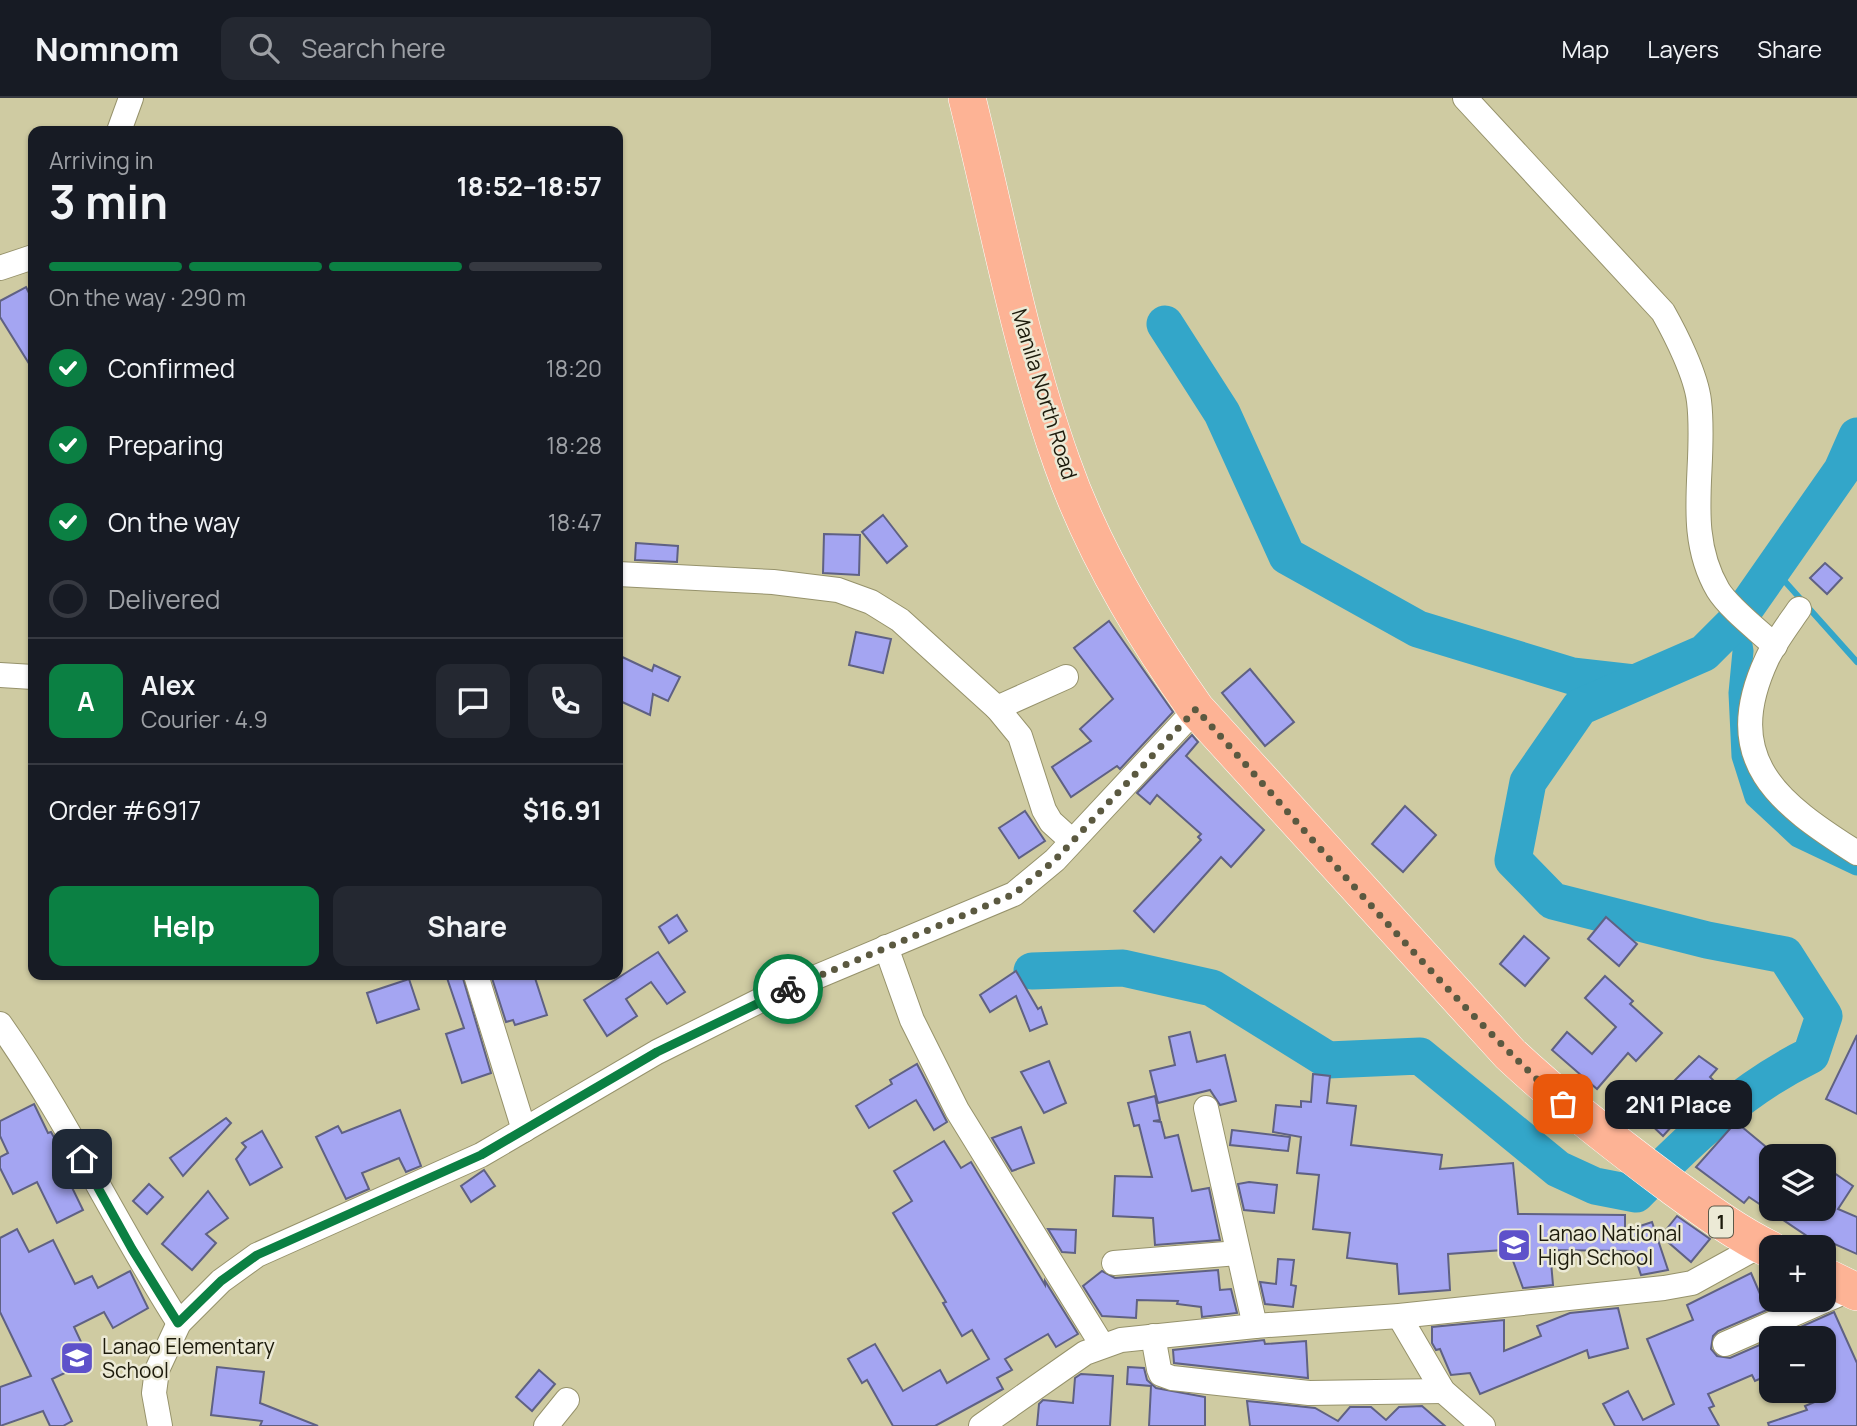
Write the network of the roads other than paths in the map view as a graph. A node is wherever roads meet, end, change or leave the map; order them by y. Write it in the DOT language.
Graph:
graph roads {
  1 [pos="131,98"];
  2 [pos="967,98"];
  3 [pos="1465,98"];
  4 [pos="121,126"];
  5 [pos="28,259"];
  6 [pos="0,268"];
  7 [pos="623,574"];
  8 [pos="1799,609"];
  9 [pos="1775,646"];
  10 [pos="0,675"];
  11 [pos="28,677"];
  12 [pos="1066,677"];
  13 [pos="997,708"];
  14 [pos="1196,709"];
  15 [pos="1072,841"];
  16 [pos="1857,853"];
  17 [pos="886,947"];
  18 [pos="478,980"];
  19 [pos="0,1024"];
  20 [pos="1206,1108"];
  21 [pos="524,1130"];
  22 [pos="1759,1244"];
  23 [pos="1759,1251"];
  24 [pos="1238,1253"];
  25 [pos="1114,1263"];
  26 [pos="1844,1286"];
  27 [pos="1399,1316"];
  28 [pos="178,1323"];
  29 [pos="1255,1326"];
  30 [pos="1153,1336"];
  31 [pos="1725,1344"];
  32 [pos="1102,1345"];
  33 [pos="1443,1391"];
  34 [pos="568,1400"];
  35 [pos="160,1426"];
  36 [pos="546,1426"];
  37 [pos="981,1426"];
  38 [pos="1483,1426"];
  1 -- 4 [label="street"];
  2 -- 14 [label="highway, Manila North Road / 1"];
  3 -- 9 [label="street"];
  5 -- 6 [label="street"];
  7 -- 13 [label="street"];
  8 -- 9 [label="street"];
  9 -- 16 [label="street"];
  10 -- 11 [label="street"];
  12 -- 13 [label="street"];
  13 -- 15 [label="street"];
  14 -- 15 [label="street"];
  14 -- 22 [label="highway, Manila North Road / 1"];
  15 -- 17 [label="street"];
  17 -- 21 [label="street"];
  17 -- 32 [label="street"];
  18 -- 21 [label="street"];
  19 -- 28 [label="street"];
  20 -- 24 [label="street"];
  21 -- 28 [label="street"];
  23 -- 27 [label="street"];
  24 -- 25 [label="street"];
  24 -- 29 [label="street"];
  26 -- 31 [label="street"];
  27 -- 29 [label="street"];
  27 -- 33 [label="street"];
  28 -- 35 [label="street"];
  29 -- 30 [label="street"];
  30 -- 32 [label="street"];
  30 -- 33 [label="street"];
  32 -- 37 [label="street"];
  33 -- 38 [label="street"];
  34 -- 36 [label="street"];
}
